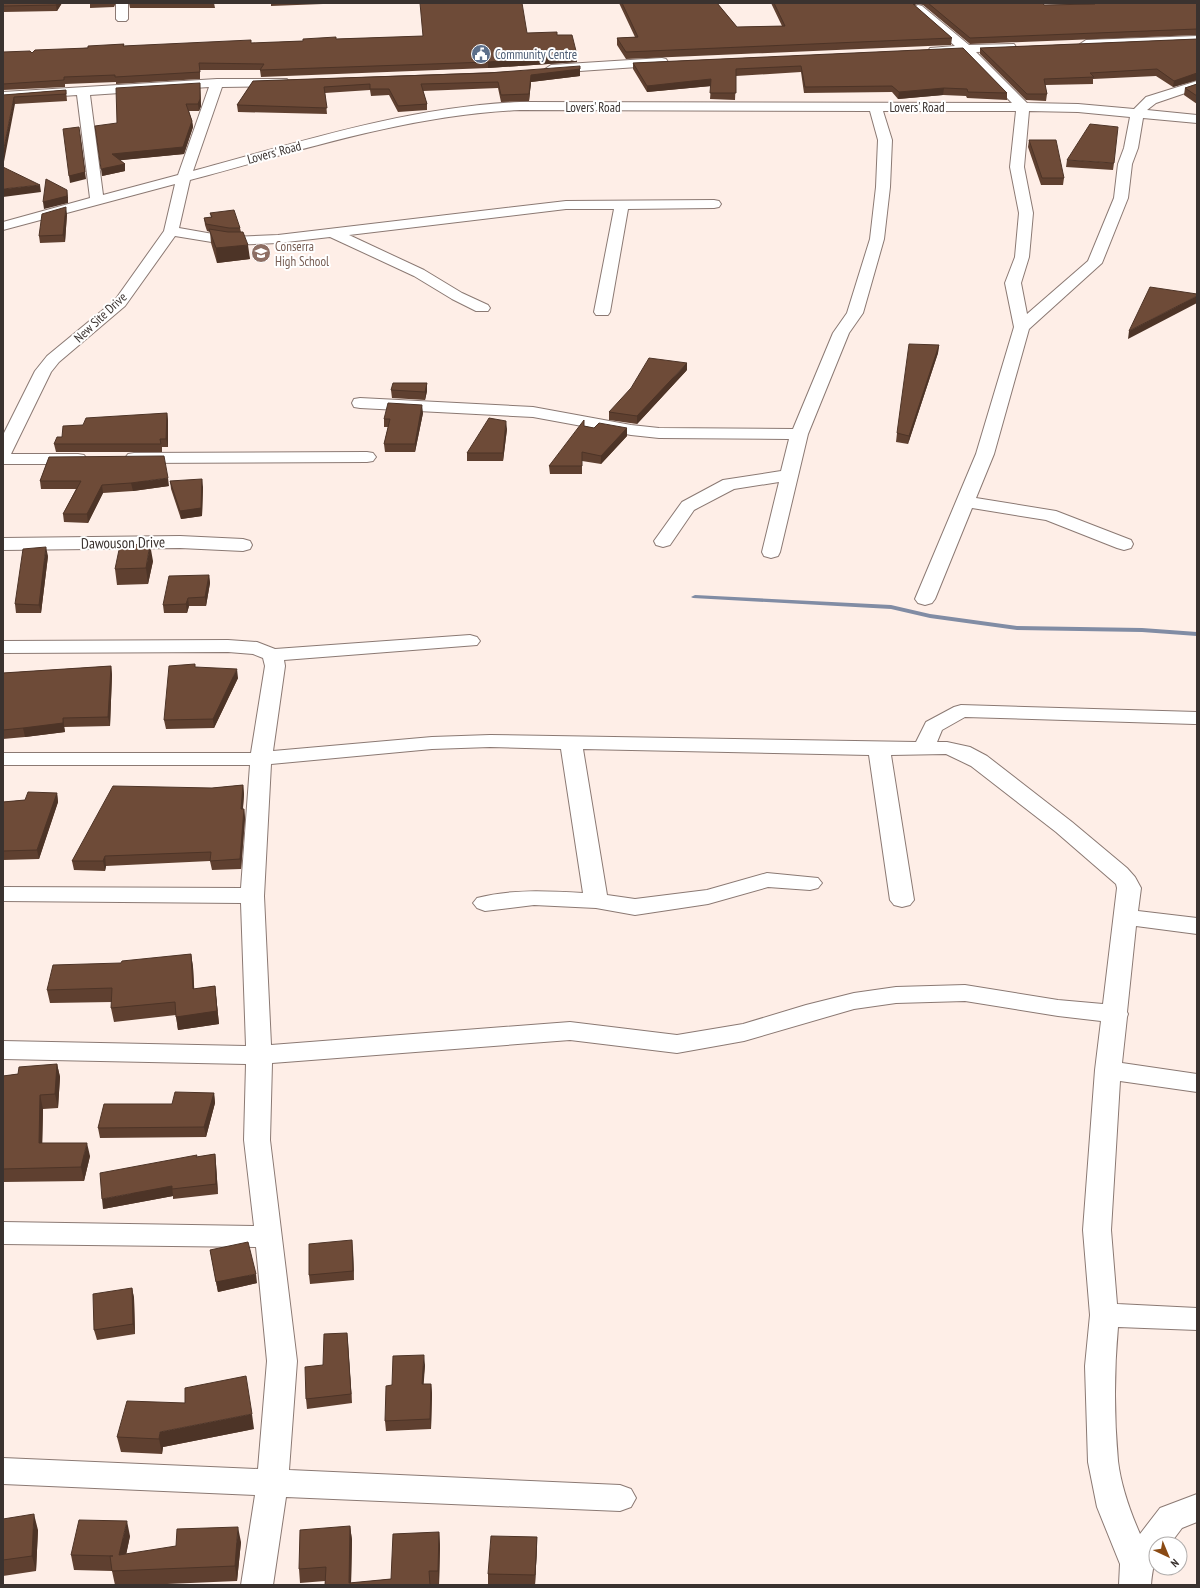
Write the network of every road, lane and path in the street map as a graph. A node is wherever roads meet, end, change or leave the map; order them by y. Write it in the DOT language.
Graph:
graph roads {
  1 [pos="122,3"];
  2 [pos="918,8"];
  3 [pos="122,19"];
  4 [pos="1197,40"];
  5 [pos="1077,44"];
  6 [pos="1022,47"];
  7 [pos="966,49"];
  8 [pos="922,52"];
  9 [pos="677,62"];
  10 [pos="539,70"];
  11 [pos="293,82"];
  12 [pos="217,83"];
  13 [pos="1197,85"];
  14 [pos="82,91"];
  15 [pos="3,96"];
  16 [pos="1023,106"];
  17 [pos="876,107"];
  18 [pos="1138,113"];
  19 [pos="1197,119"];
  20 [pos="184,176"];
  21 [pos="97,199"];
  22 [pos="622,204"];
  23 [pos="714,204"];
  24 [pos="10,210"];
  25 [pos="31,217"];
  26 [pos="3,226"];
  27 [pos="171,231"];
  28 [pos="334,233"];
  29 [pos="482,308"];
  30 [pos="602,312"];
  31 [pos="1022,327"];
  32 [pos="360,403"];
  33 [pos="799,434"];
  34 [pos="3,452"];
  35 [pos="367,457"];
  36 [pos="3,459"];
  37 [pos="790,475"];
  38 [pos="966,502"];
  39 [pos="663,542"];
  40 [pos="3,544"];
  41 [pos="1124,544"];
  42 [pos="243,545"];
  43 [pos="772,552"];
  44 [pos="925,599"];
  45 [pos="470,641"];
  46 [pos="3,647"];
  47 [pos="272,655"];
  48 [pos="1194,718"];
  49 [pos="571,742"];
  50 [pos="924,748"];
  51 [pos="879,749"];
  52 [pos="3,759"];
  53 [pos="262,759"];
  54 [pos="810,883"];
  55 [pos="3,894"];
  56 [pos="252,896"];
  57 [pos="902,900"];
  58 [pos="596,901"];
  59 [pos="485,902"];
  60 [pos="1126,917"];
  61 [pos="1197,926"];
  62 [pos="1116,1014"];
  63 [pos="3,1050"];
  64 [pos="259,1055"];
  65 [pos="1108,1070"];
  66 [pos="1197,1083"];
  67 [pos="3,1234"];
  68 [pos="269,1237"];
  69 [pos="1104,1315"];
  70 [pos="1197,1319"];
  71 [pos="3,1471"];
  72 [pos="272,1483"];
  73 [pos="620,1498"];
  74 [pos="1197,1508"];
  75 [pos="1135,1575"];
  76 [pos="258,1585"];
  1 -- 3 [label="street"];
  2 -- 7 [label="street"];
  4 -- 5 [label="street"];
  6 -- 7 [label="street"];
  7 -- 8 [label="street"];
  7 -- 16 [label="street"];
  9 -- 10 [label="street"];
  11 -- 12 [label="street"];
  12 -- 14 [label="street"];
  12 -- 20 [label="street, New Site Drive"];
  13 -- 18 [label="street"];
  14 -- 15 [label="street"];
  14 -- 21 [label="street"];
  16 -- 17 [label="street, Lovers' Road"];
  16 -- 18 [label="street, Lovers' Road"];
  16 -- 31 [label="street"];
  17 -- 20 [label="street, Lovers' Road"];
  17 -- 33 [label="street"];
  18 -- 19 [label="street, Lovers' Road"];
  18 -- 31 [label="street"];
  20 -- 21 [label="street, Lovers' Road"];
  20 -- 27 [label="street, New Site Drive"];
  21 -- 25 [label="street, Lovers' Road"];
  22 -- 23 [label="street"];
  22 -- 28 [label="street"];
  22 -- 30 [label="street"];
  24 -- 25 [label="street"];
  25 -- 26 [label="street, Lovers' Road"];
  27 -- 28 [label="street"];
  27 -- 34 [label="street, New Site Drive"];
  28 -- 29 [label="street"];
  31 -- 38 [label="street"];
  32 -- 33 [label="street"];
  33 -- 37 [label="street"];
  35 -- 36 [label="street"];
  37 -- 39 [label="street"];
  37 -- 43 [label="street"];
  38 -- 41 [label="street"];
  38 -- 44 [label="street"];
  40 -- 42 [label="street, Dawouson Drive"];
  45 -- 47 [label="street"];
  46 -- 47 [label="street"];
  47 -- 53 [label="street"];
  48 -- 50 [label="street"];
  49 -- 51 [label="street"];
  49 -- 53 [label="street"];
  49 -- 58 [label="street"];
  50 -- 51 [label="street"];
  50 -- 60 [label="street"];
  51 -- 57 [label="street"];
  52 -- 53 [label="street"];
  53 -- 56 [label="street"];
  54 -- 58 [label="street"];
  55 -- 56 [label="street"];
  56 -- 64 [label="street"];
  58 -- 59 [label="street"];
  60 -- 61 [label="street"];
  60 -- 62 [label="street"];
  62 -- 64 [label="street"];
  62 -- 65 [label="street"];
  63 -- 64 [label="street"];
  64 -- 68 [label="street"];
  65 -- 66 [label="street"];
  65 -- 69 [label="street"];
  67 -- 68 [label="street"];
  68 -- 72 [label="street"];
  69 -- 70 [label="street"];
  69 -- 75 [label="street"];
  71 -- 72 [label="street"];
  72 -- 73 [label="street"];
  72 -- 76 [label="street"];
  74 -- 75 [label="street"];
}
